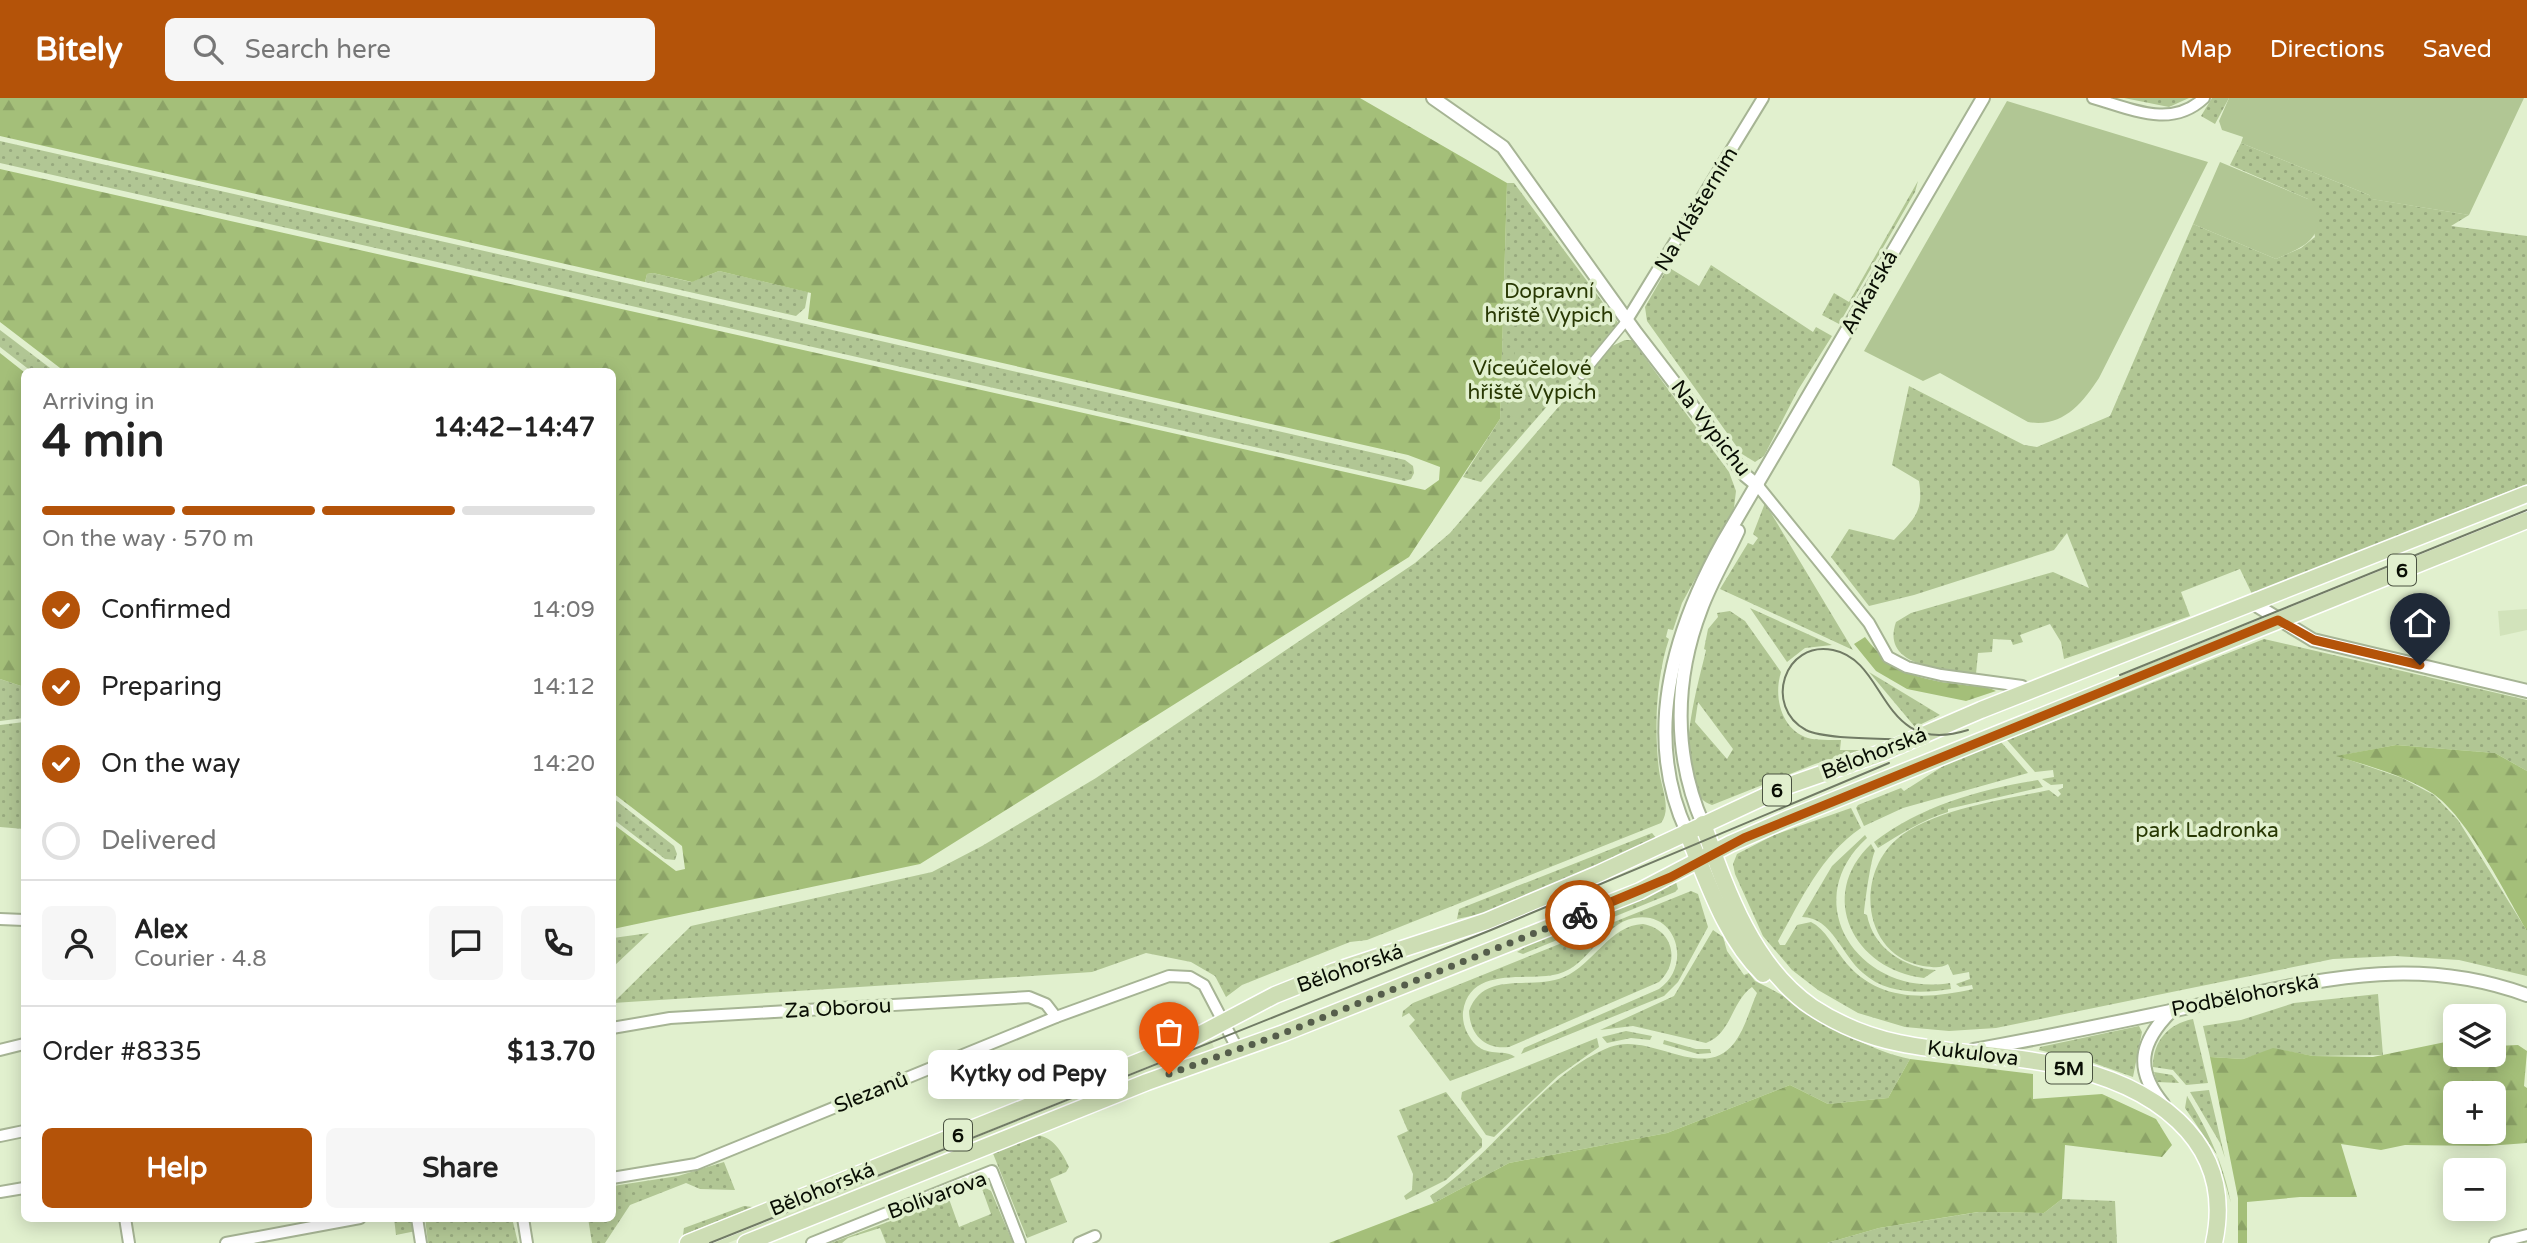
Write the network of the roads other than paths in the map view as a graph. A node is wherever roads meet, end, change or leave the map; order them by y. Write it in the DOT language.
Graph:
graph roads {
  1 [pos="1433,98"];
  2 [pos="1763,98"];
  3 [pos="1983,98"];
  4 [pos="2093,98"];
  5 [pos="2204,98"];
  6 [pos="1627,320"];
  7 [pos="1582,375"];
  8 [pos="1758,486"];
  9 [pos="2527,494"];
  10 [pos="2527,520"];
  11 [pos="2254,604"];
  12 [pos="2278,620"];
  13 [pos="2527,691"];
  14 [pos="2025,694"];
  15 [pos="1703,824"];
  16 [pos="1687,832"];
  17 [pos="1706,857"];
  18 [pos="0,919"];
  19 [pos="21,920"];
  20 [pos="2527,995"];
  21 [pos="2172,1010"];
  22 [pos="1056,1017"];
  23 [pos="1225,1021"];
  24 [pos="616,1027"];
  25 [pos="21,1045"];
  26 [pos="0,1050"];
  27 [pos="1238,1050"];
  28 [pos="1964,1051"];
  29 [pos="2168,1110"];
  30 [pos="21,1132"];
  31 [pos="0,1136"];
  32 [pos="616,1177"];
  33 [pos="21,1188"];
  34 [pos="0,1192"];
  35 [pos="125,1222"];
  36 [pos="339,1222"];
  37 [pos="418,1222"];
  38 [pos="524,1222"];
  39 [pos="2527,1235"];
  40 [pos="1095,1236"];
  41 [pos="129,1243"];
  42 [pos="226,1243"];
  43 [pos="421,1243"];
  44 [pos="527,1243"];
  45 [pos="688,1243"];
  46 [pos="746,1243"];
  47 [pos="812,1243"];
  48 [pos="1020,1243"];
  49 [pos="1079,1243"];
  50 [pos="2214,1243"];
  51 [pos="2495,1243"];
  1 -- 6 [label="street, Na Vypichu"];
  2 -- 6 [label="street, Na Klášterním"];
  3 -- 8 [label="street, Ankarská"];
  4 -- 5 [label="street"];
  6 -- 7 [label="street"];
  6 -- 8 [label="street, Na Vypichu"];
  8 -- 14 [label="street, Na Vypichu"];
  8 -- 15 [label="street, Ankarská"];
  8 -- 16 [label="street, Ankarská"];
  9 -- 11 [label="main road, Bělohorská / 6"];
  10 -- 12 [label="main road, Bělohorská / 6"];
  11 -- 12 [label="street"];
  11 -- 14 [label="main road, Bělohorská / 6"];
  12 -- 13 [label="street"];
  12 -- 17 [label="main road, Bělohorská / 6"];
  14 -- 15 [label="main road, Bělohorská / 6"];
  15 -- 16 [label="main road, Bělohorská / 6"];
  15 -- 17 [label="main road, 5M"];
  16 -- 17 [label="main road, 5M"];
  16 -- 23 [label="main road, Bělohorská / 6"];
  17 -- 27 [label="main road, Bělohorská / 6"];
  17 -- 28 [label="main road, Kukulova / 5M"];
  18 -- 19 [label="street"];
  20 -- 21 [label="street, Podbělohorská"];
  21 -- 28 [label="street, Podbělohorská"];
  21 -- 29 [label="street"];
  22 -- 23 [label="street, Slezanů"];
  22 -- 24 [label="street, Za Oborou"];
  22 -- 32 [label="street, Slezanů"];
  23 -- 27 [label="street"];
  23 -- 45 [label="main road, Bělohorská / 6"];
  25 -- 26 [label="street"];
  27 -- 46 [label="main road, Bělohorská / 6"];
  28 -- 29 [label="main road, Kukulova / 5M"];
  29 -- 50 [label="main road, Kukulova / 5M"];
  30 -- 31 [label="street"];
  33 -- 34 [label="street"];
  35 -- 41 [label="street"];
  36 -- 42 [label="street"];
  37 -- 43 [label="street"];
  38 -- 44 [label="street"];
  39 -- 51 [label="street"];
  40 -- 49 [label="street"];
  47 -- 48 [label="street, Bolívarova"];
}
